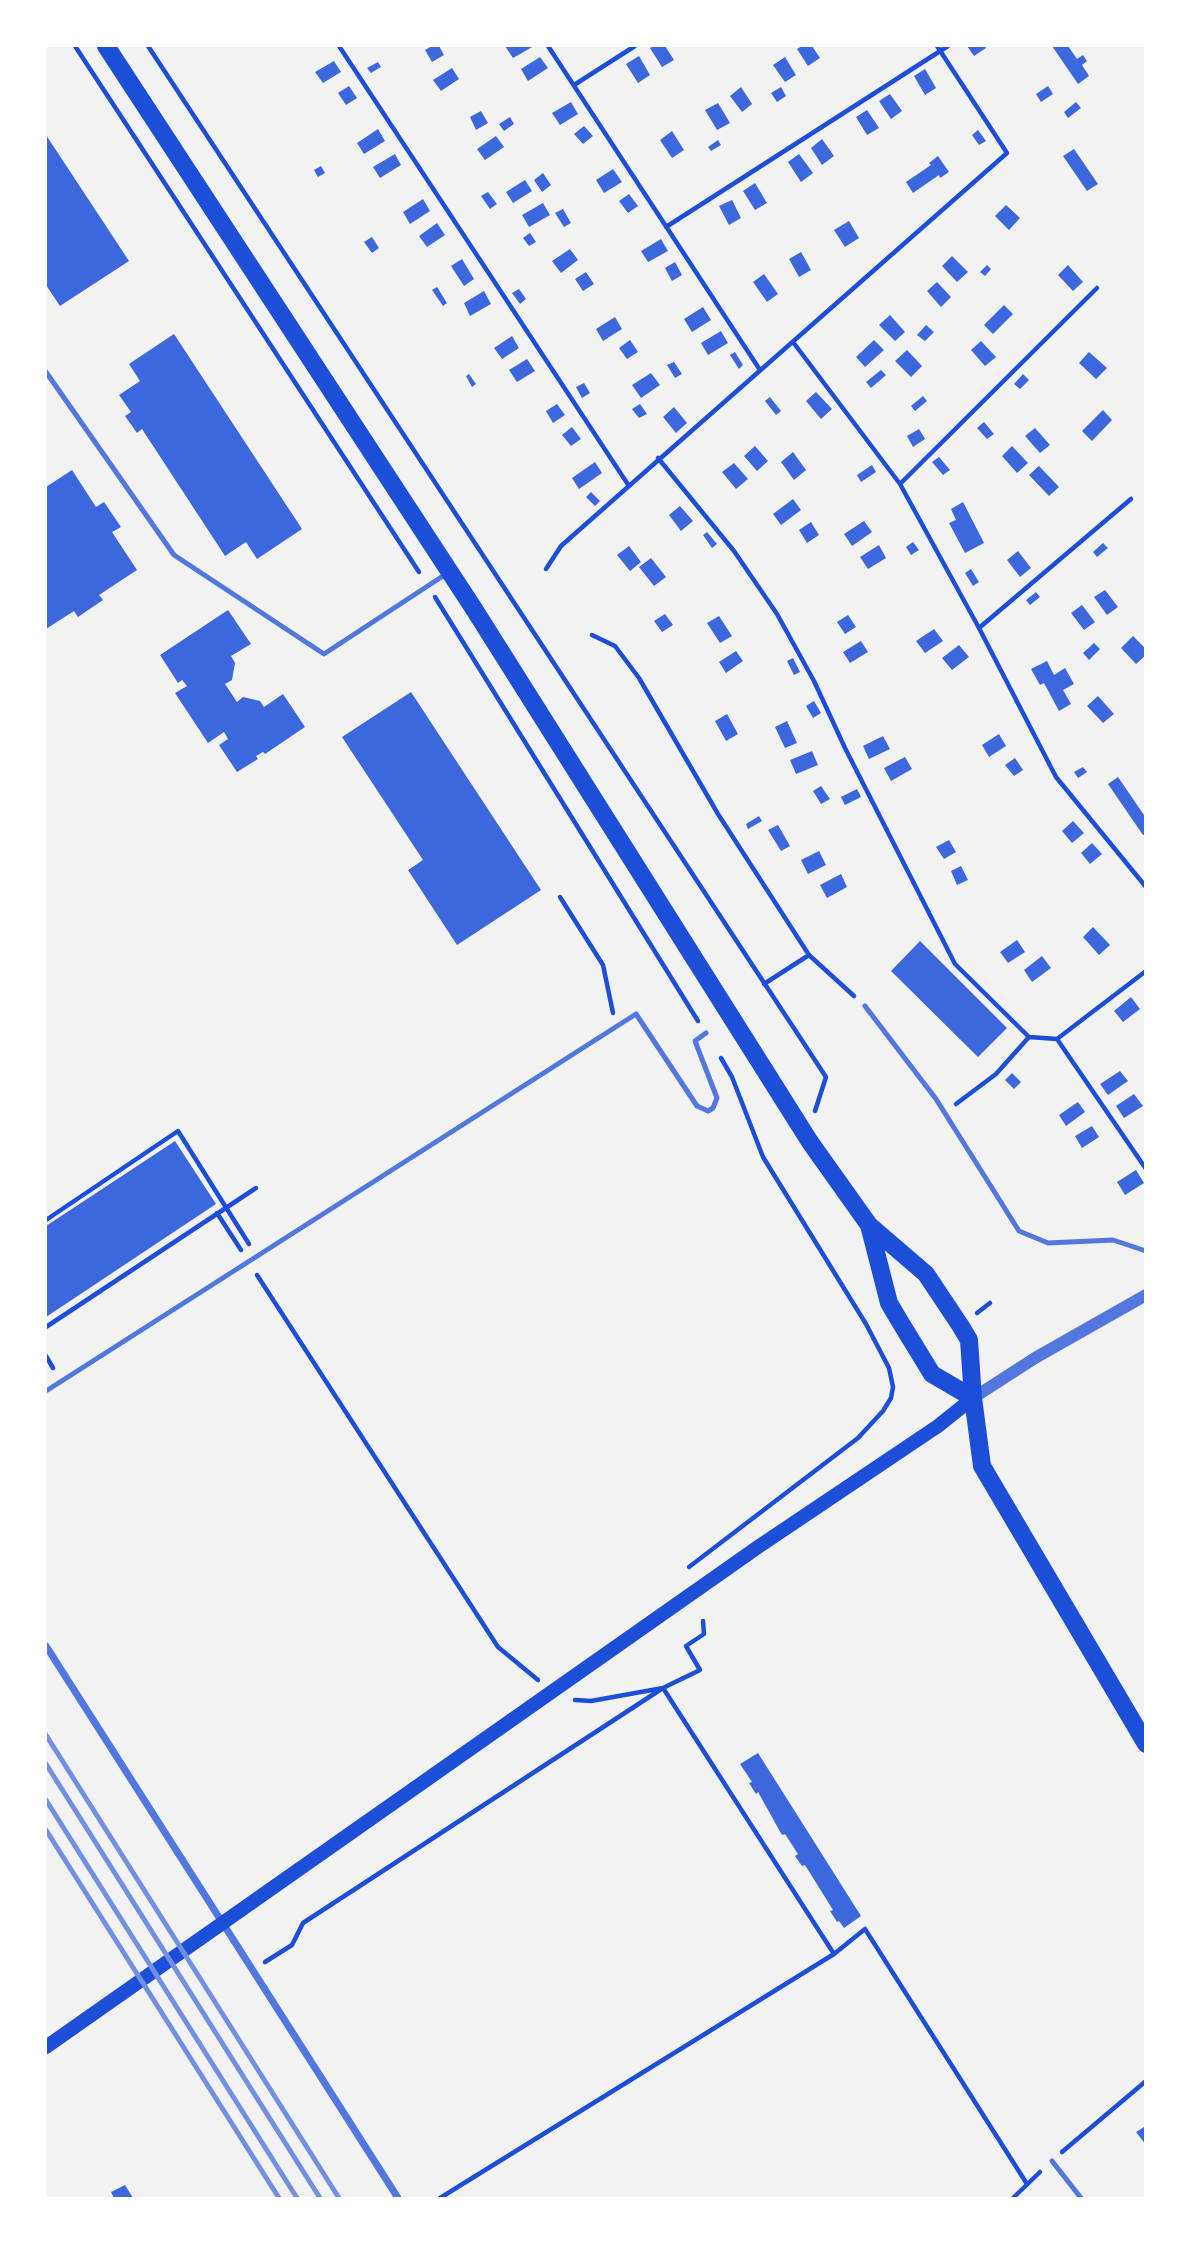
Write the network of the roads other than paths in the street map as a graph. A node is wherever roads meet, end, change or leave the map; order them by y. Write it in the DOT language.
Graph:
graph roads {
  1 [pos="106,46"];
  2 [pos="46,372"];
  3 [pos="449,572"];
  4 [pos="865,1006"];
  5 [pos="706,1033"];
  6 [pos="869,1224"];
  7 [pos="1146,1251"];
  8 [pos="1146,1295"];
  9 [pos="46,1391"];
  10 [pos="973,1398"];
  11 [pos="46,1646"];
  12 [pos="1146,1744"];
  13 [pos="46,2047"];
  14 [pos="1052,2161"];
  15 [pos="398,2199"];
  16 [pos="1081,2199"];
  1 -- 3 [label="main road"];
  2 -- 3 [label="lane"];
  3 -- 6 [label="main road"];
  4 -- 7 [label="lane"];
  5 -- 9 [label="lane"];
  6 -- 10 [label="main road"];
  6 -- 10 [label="main road"];
  8 -- 10 [label="street"];
  10 -- 12 [label="main road"];
  10 -- 13 [label="main road"];
  11 -- 15 [label="street"];
  14 -- 16 [label="lane"];
}
